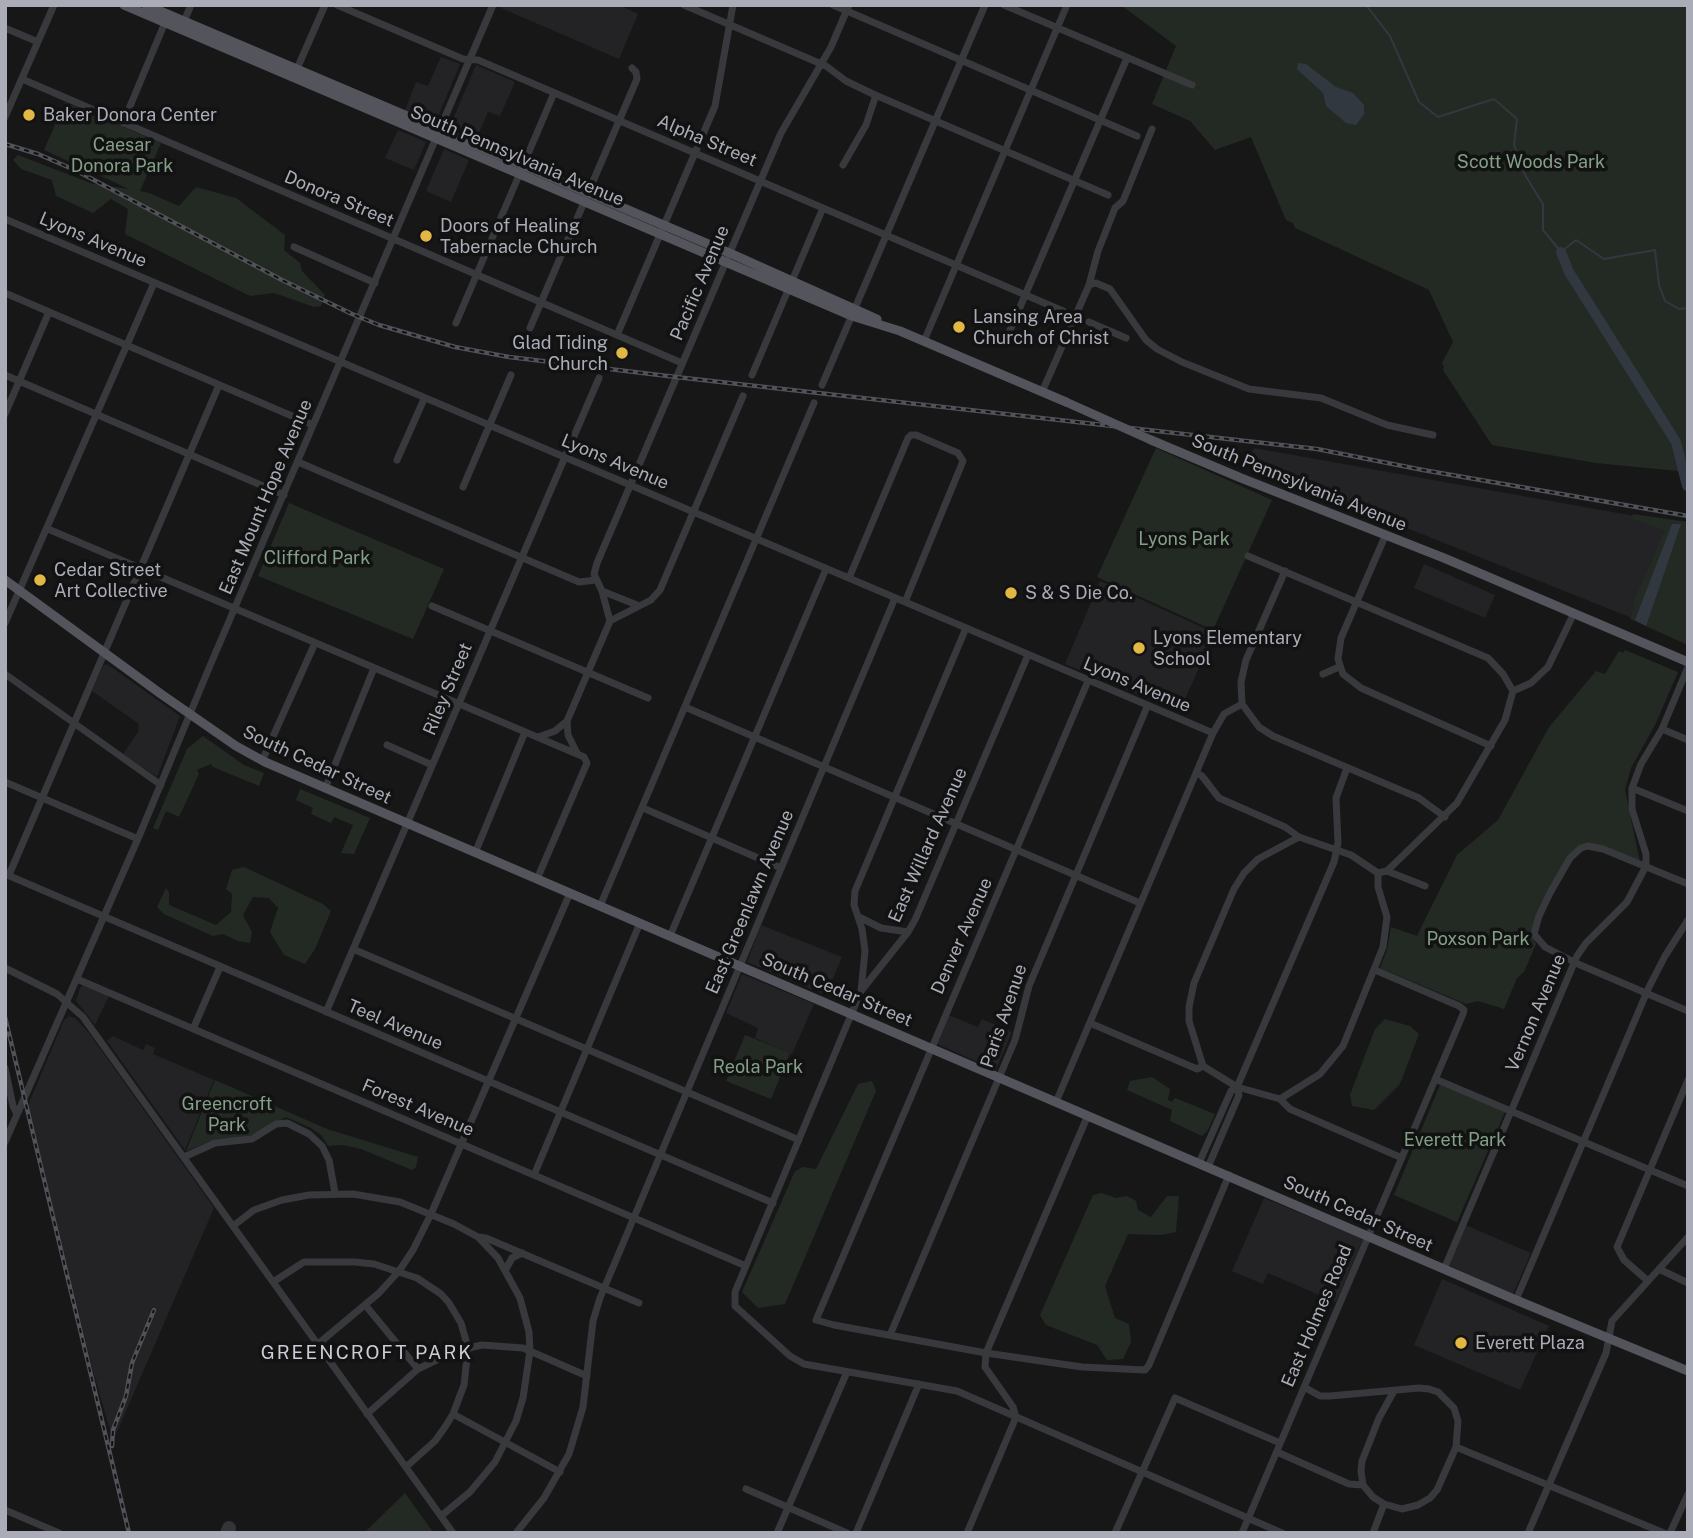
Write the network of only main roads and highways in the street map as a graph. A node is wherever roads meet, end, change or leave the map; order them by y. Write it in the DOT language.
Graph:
graph roads {
  1 [pos="124,5"];
  2 [pos="146,5"];
  3 [pos="167,19"];
  4 [pos="5,580"];
  5 [pos="1688,662"];
  6 [pos="1688,1371"];
  1 -- 3 [label="main road, South Pennsylvania Avenue"];
  2 -- 3 [label="main road, South Pennsylvania Avenue"];
  3 -- 5 [label="main road, South Pennsylvania Avenue, bridge"];
  4 -- 6 [label="main road, South Cedar Street"];
}
